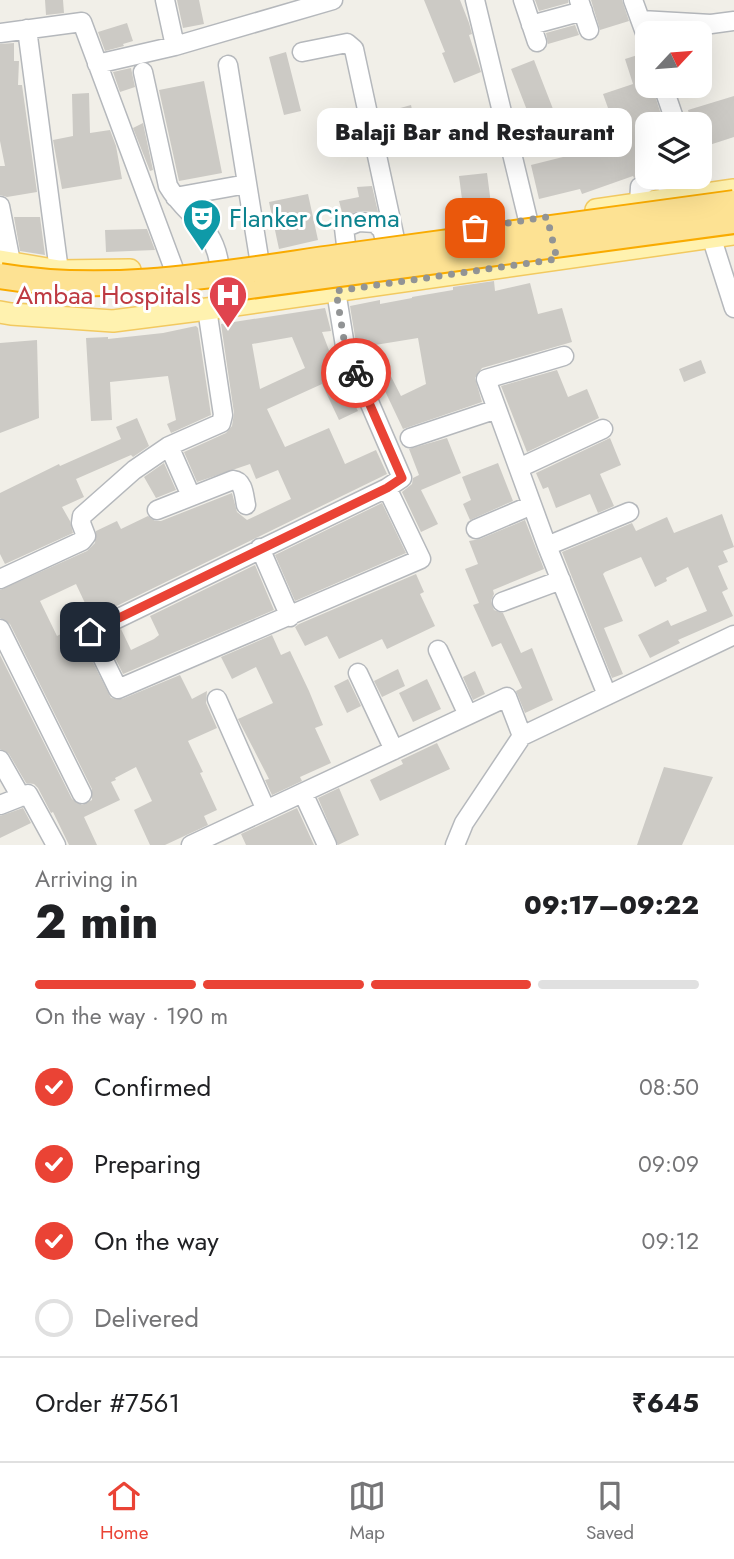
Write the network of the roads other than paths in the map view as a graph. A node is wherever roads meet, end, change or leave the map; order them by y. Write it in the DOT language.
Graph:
graph roads {
  1 [pos="165,0"];
  2 [pos="333,0"];
  3 [pos="475,0"];
  4 [pos="523,0"];
  5 [pos="633,0"];
  6 [pos="581,5"];
  7 [pos="641,20"];
  8 [pos="734,21"];
  9 [pos="27,29"];
  10 [pos="589,30"];
  11 [pos="0,33"];
  12 [pos="175,46"];
  13 [pos="302,52"];
  14 [pos="97,64"];
  15 [pos="228,65"];
  16 [pos="143,72"];
  17 [pos="247,184"];
  18 [pos="712,188"];
  19 [pos="690,189"];
  20 [pos="734,190"];
  21 [pos="175,197"];
  22 [pos="734,203"];
  23 [pos="0,206"];
  24 [pos="538,219"];
  25 [pos="734,221"];
  26 [pos="734,234"];
  27 [pos="711,236"];
  28 [pos="390,240"];
  29 [pos="259,258"];
  30 [pos="557,259"];
  31 [pos="219,263"];
  32 [pos="4,266"];
  33 [pos="166,269"];
  34 [pos="59,271"];
  35 [pos="336,291"];
  36 [pos="0,293"];
  37 [pos="734,308"];
  38 [pos="207,309"];
  39 [pos="0,312"];
  40 [pos="164,314"];
  41 [pos="564,356"];
  42 [pos="497,408"];
  43 [pos="603,429"];
  44 [pos="410,438"];
  45 [pos="169,446"];
  46 [pos="519,468"];
  47 [pos="387,488"];
  48 [pos="191,496"];
  49 [pos="246,505"];
  50 [pos="533,505"];
  51 [pos="157,510"];
  52 [pos="629,512"];
  53 [pos="476,530"];
  54 [pos="547,546"];
  55 [pos="260,548"];
  56 [pos="1,577"];
  57 [pos="561,580"];
  58 [pos="502,602"];
  59 [pos="290,617"];
  60 [pos="0,629"];
  61 [pos="734,635"];
  62 [pos="438,650"];
  63 [pos="358,673"];
  64 [pos="607,695"];
  65 [pos="217,699"];
  66 [pos="468,715"];
  67 [pos="522,737"];
  68 [pos="394,750"];
  69 [pos="0,761"];
  70 [pos="303,793"];
  71 [pos="82,794"];
  72 [pos="21,797"];
  73 [pos="0,805"];
  74 [pos="266,810"];
  75 [pos="56,845"];
  76 [pos="191,845"];
  77 [pos="327,845"];
  78 [pos="455,845"];
  1 -- 12 [label="street"];
  2 -- 12 [label="street"];
  3 -- 24 [label="street"];
  4 -- 6 [label="street"];
  5 -- 7 [label="street"];
  6 -- 10 [label="street"];
  7 -- 8 [label="street"];
  9 -- 11 [label="street"];
  9 -- 14 [label="street"];
  9 -- 34 [label="street"];
  12 -- 14 [label="street"];
  13 -- 28 [label="street"];
  14 -- 33 [label="street"];
  15 -- 17 [label="street"];
  16 -- 21 [label="street"];
  17 -- 21 [label="street"];
  17 -- 29 [label="street"];
  18 -- 20 [label="main road"];
  19 -- 24 [label="main road"];
  21 -- 31 [label="street"];
  22 -- 32 [label="highway, bridge"];
  23 -- 32 [label="street"];
  24 -- 28 [label="main road"];
  24 -- 30 [label="main road"];
  25 -- 36 [label="highway, bridge"];
  26 -- 27 [label="main road"];
  27 -- 30 [label="main road"];
  27 -- 37 [label="street"];
  28 -- 29 [label="main road"];
  29 -- 31 [label="main road"];
  30 -- 35 [label="main road"];
  31 -- 33 [label="main road"];
  32 -- 34 [label="main road"];
  33 -- 34 [label="main road"];
  33 -- 40 [label="main road"];
  35 -- 38 [label="main road"];
  35 -- 47 [label="street"];
  38 -- 40 [label="main road"];
  38 -- 45 [label="street"];
  39 -- 40 [label="main road"];
  41 -- 42 [label="street"];
  42 -- 44 [label="street"];
  42 -- 46 [label="street"];
  43 -- 46 [label="street"];
  45 -- 48 [label="street"];
  45 -- 56 [label="street"];
  46 -- 50 [label="street"];
  47 -- 55 [label="street"];
  47 -- 59 [label="street"];
  48 -- 49 [label="street"];
  48 -- 51 [label="street"];
  50 -- 53 [label="street"];
  50 -- 54 [label="street"];
  52 -- 54 [label="street"];
  54 -- 57 [label="street"];
  55 -- 59 [label="street"];
  55 -- 59 [label="street"];
  57 -- 58 [label="street"];
  57 -- 64 [label="street"];
  60 -- 71 [label="street"];
  61 -- 64 [label="street"];
  62 -- 66 [label="street"];
  63 -- 68 [label="street"];
  64 -- 67 [label="street"];
  65 -- 74 [label="street"];
  66 -- 67 [label="street"];
  66 -- 68 [label="street"];
  67 -- 78 [label="street"];
  68 -- 70 [label="street"];
  69 -- 72 [label="street"];
  70 -- 74 [label="street"];
  70 -- 77 [label="street"];
  72 -- 73 [label="street"];
  72 -- 75 [label="street"];
  74 -- 76 [label="street"];
}
